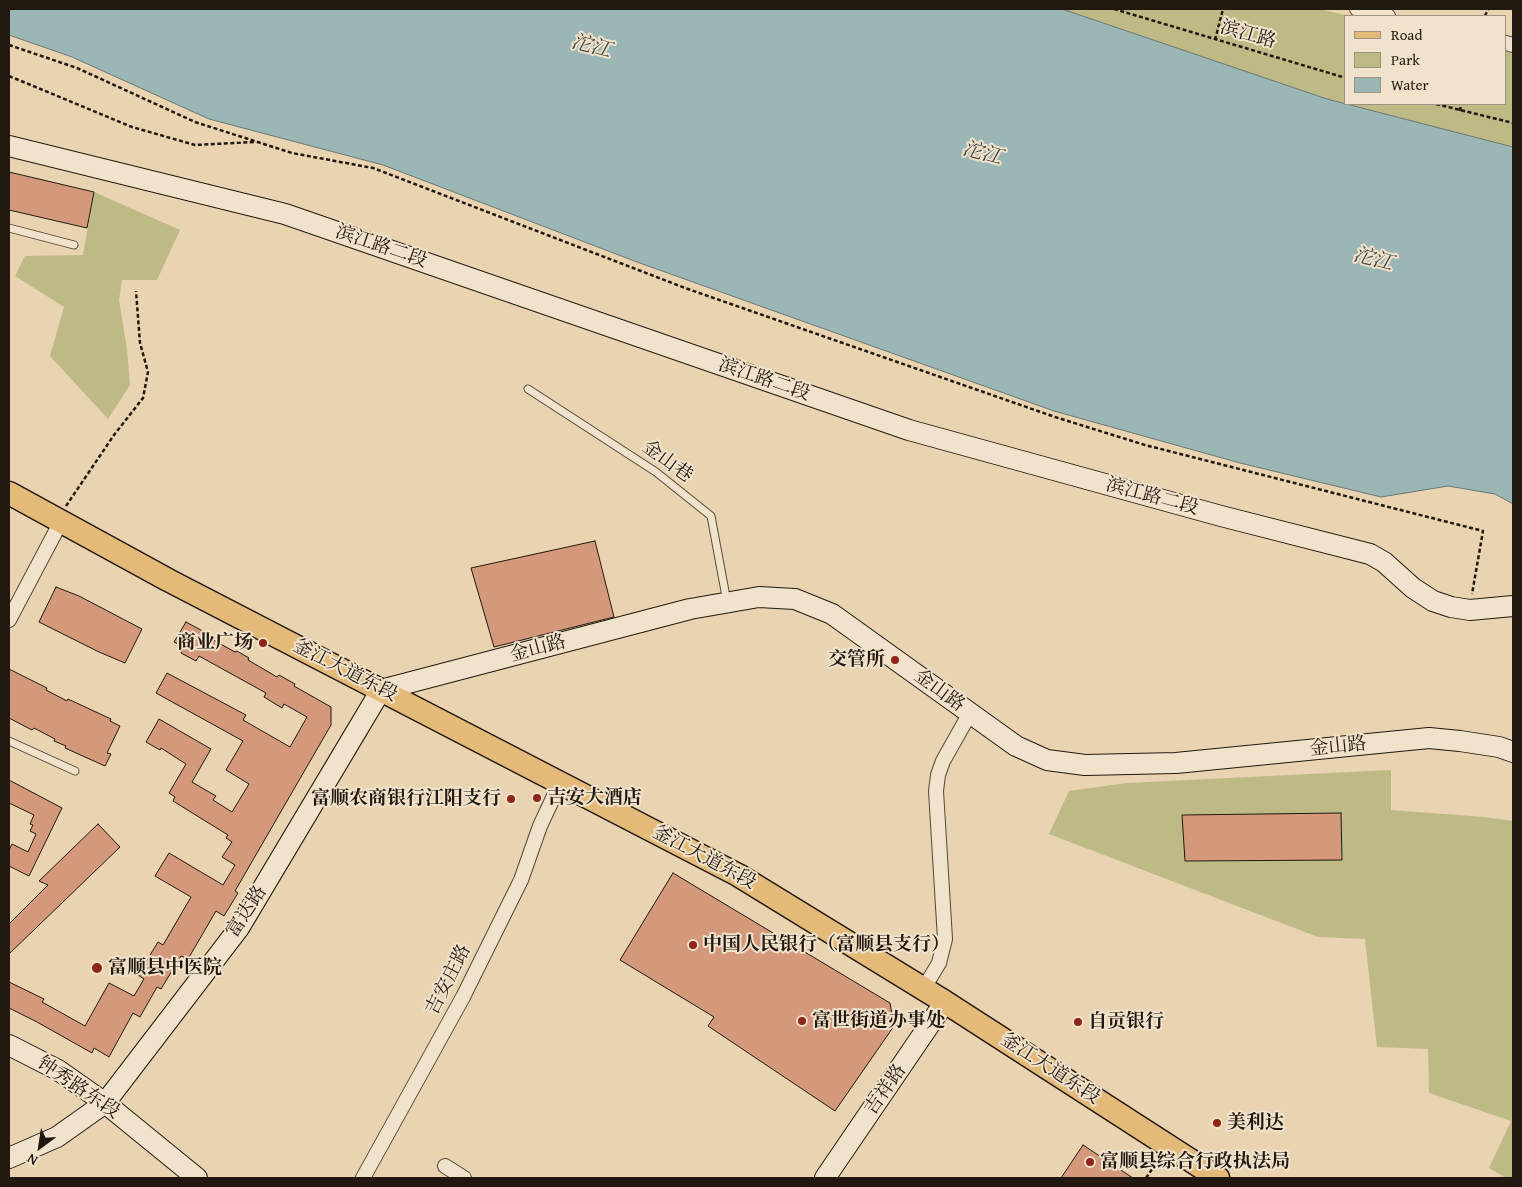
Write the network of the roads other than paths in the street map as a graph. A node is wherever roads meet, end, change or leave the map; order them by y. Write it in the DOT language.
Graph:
graph roads {
  1 [pos="1357,9"];
  2 [pos="1384,15"];
  3 [pos="9,146"];
  4 [pos="9,228"];
  5 [pos="74,245"];
  6 [pos="528,389"];
  7 [pos="9,494"];
  8 [pos="9,505"];
  9 [pos="56,525"];
  10 [pos="727,602"];
  11 [pos="1513,606"];
  12 [pos="9,620"];
  13 [pos="378,696"];
  14 [pos="970,713"];
  15 [pos="9,740"];
  16 [pos="1513,752"];
  17 [pos="75,772"];
  18 [pos="555,794"];
  19 [pos="924,988"];
  20 [pos="942,1007"];
  21 [pos="9,1045"];
  22 [pos="105,1103"];
  23 [pos="9,1158"];
  24 [pos="445,1166"];
  25 [pos="197,1178"];
  26 [pos="363,1178"];
  27 [pos="464,1178"];
  28 [pos="825,1178"];
  29 [pos="1193,1178"];
  30 [pos="1218,1178"];
  1 -- 2 [label="street"];
  3 -- 11 [label="street, 滨江路二段"];
  4 -- 5 [label="lane"];
  6 -- 10 [label="lane, 金山巷"];
  7 -- 9 [label="main road, 釜江大道东段"];
  8 -- 9 [label="main road, 釜江大道东段"];
  9 -- 12 [label="street"];
  9 -- 13 [label="main road, 釜江大道东段"];
  10 -- 13 [label="street, 金山路"];
  10 -- 14 [label="street, 金山路"];
  13 -- 18 [label="main road, 釜江大道东段"];
  13 -- 19 [label="main road, 釜江大道东段"];
  13 -- 22 [label="street, 富达路"];
  14 -- 16 [label="street, 金山路"];
  14 -- 19 [label="street"];
  15 -- 17 [label="lane"];
  18 -- 20 [label="main road, 釜江大道东段"];
  18 -- 26 [label="street, 吉安庄路"];
  19 -- 20 [label="main road, 釜江大道东段"];
  20 -- 28 [label="street, 吉祥路"];
  20 -- 29 [label="main road, 釜江大道东段"];
  20 -- 30 [label="main road, 釜江大道东段"];
  21 -- 22 [label="street, 钟秀路东段"];
  22 -- 23 [label="street, 富达路"];
  22 -- 25 [label="street, 钟秀路东段"];
  24 -- 27 [label="street"];
}
